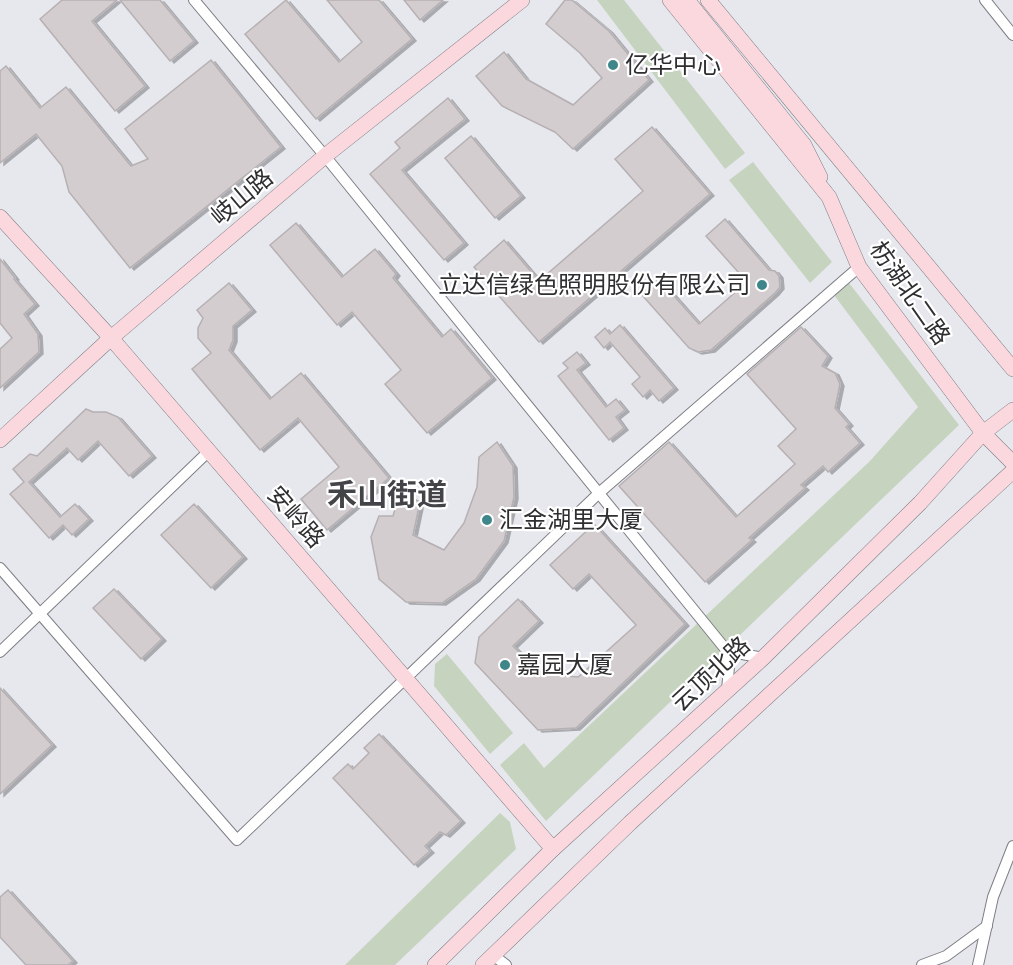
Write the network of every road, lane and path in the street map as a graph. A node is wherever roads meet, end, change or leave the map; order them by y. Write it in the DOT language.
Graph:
graph roads {
  1 [pos="194,0"];
  2 [pos="522,0"];
  3 [pos="670,0"];
  4 [pos="687,0"];
  5 [pos="708,0"];
  6 [pos="986,0"];
  7 [pos="1013,35"];
  8 [pos="325,156"];
  9 [pos="829,197"];
  10 [pos="0,217"];
  11 [pos="859,267"];
  12 [pos="111,338"];
  13 [pos="1013,369"];
  14 [pos="1013,411"];
  15 [pos="983,433"];
  16 [pos="0,440"];
  17 [pos="209,452"];
  18 [pos="1013,463"];
  19 [pos="1013,471"];
  20 [pos="599,493"];
  21 [pos="0,568"];
  22 [pos="40,614"];
  23 [pos="727,651"];
  24 [pos="0,652"];
  25 [pos="763,658"];
  26 [pos="406,679"];
  27 [pos="727,691"];
  28 [pos="1013,846"];
  29 [pos="553,849"];
  30 [pos="987,926"];
  31 [pos="488,960"];
  32 [pos="435,965"];
  33 [pos="506,965"];
  34 [pos="922,965"];
  35 [pos="978,965"];
  1 -- 8 [label="street"];
  2 -- 8 [label="main road, 岐山路"];
  3 -- 9 [label="main road, 枋湖北二路"];
  4 -- 9 [label="main road"];
  5 -- 13 [label="main road, 枋湖北二路"];
  6 -- 7 [label="street"];
  8 -- 12 [label="main road, 岐山路"];
  8 -- 20 [label="street"];
  9 -- 11 [label="main road, 枋湖北二路"];
  10 -- 12 [label="main road, 安岭路"];
  11 -- 15 [label="main road, 枋湖北二路"];
  11 -- 20 [label="street"];
  12 -- 16 [label="main road, 岐山路"];
  12 -- 17 [label="main road, 安岭路"];
  14 -- 15 [label="main road, 云顶北路"];
  15 -- 18 [label="main road, 枋湖北二路"];
  15 -- 25 [label="main road, 云顶北路"];
  17 -- 22 [label="street"];
  17 -- 26 [label="main road, 安岭路"];
  19 -- 31 [label="main road"];
  20 -- 23 [label="street"];
  20 -- 26 [label="street"];
  21 -- 22 [label="street"];
  22 -- 24 [label="street"];
  22 -- 26 [label="street"];
  23 -- 25 [label="street"];
  23 -- 27 [label="street"];
  25 -- 27 [label="main road, 云顶北路"];
  26 -- 29 [label="main road, 安岭路"];
  27 -- 29 [label="main road, 云顶北路"];
  28 -- 30 [label="street"];
  29 -- 32 [label="main road, 云顶北路"];
  30 -- 34 [label="street"];
  30 -- 35 [label="street"];
  31 -- 33 [label="street"];
}
